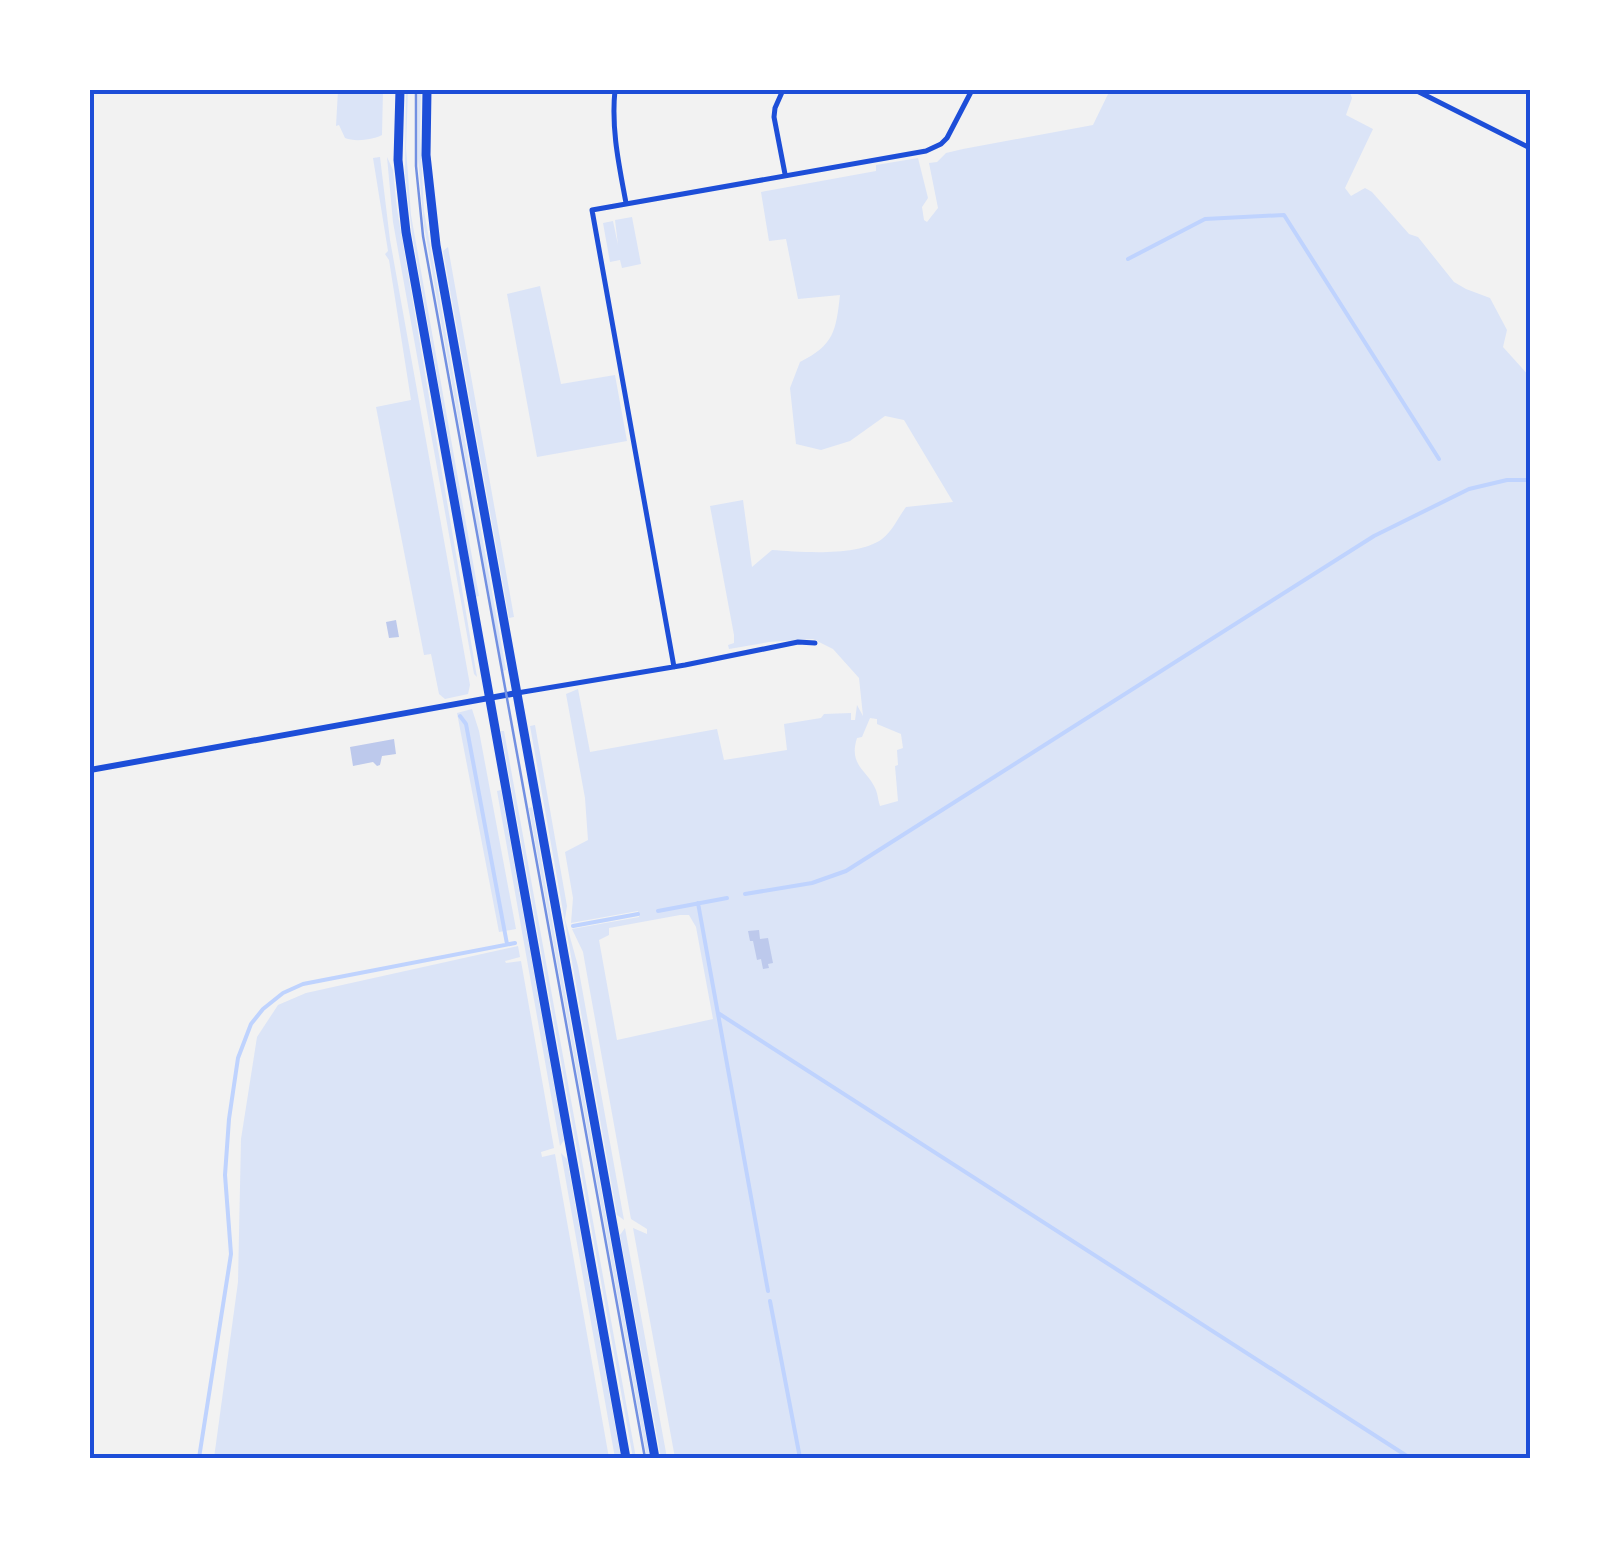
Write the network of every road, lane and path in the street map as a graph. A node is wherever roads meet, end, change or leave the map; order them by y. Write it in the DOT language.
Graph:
graph roads {
  1 [pos="400,90"];
  2 [pos="427,90"];
  3 [pos="615,90"];
  4 [pos="783,90"];
  5 [pos="972,90"];
  6 [pos="1418,91"];
  7 [pos="1530,148"];
  8 [pos="785,175"];
  9 [pos="626,203"];
  10 [pos="815,643"];
  11 [pos="674,667"];
  12 [pos="517,693"];
  13 [pos="489,698"];
  14 [pos="90,770"];
  15 [pos="626,1458"];
  16 [pos="655,1458"];
  1 -- 13 [label="main road"];
  2 -- 12 [label="main road"];
  3 -- 9 [label="street"];
  4 -- 8 [label="street"];
  5 -- 8 [label="street"];
  6 -- 7 [label="street"];
  8 -- 9 [label="street"];
  9 -- 11 [label="street"];
  10 -- 11 [label="street"];
  11 -- 12 [label="street"];
  12 -- 13 [label="street"];
  12 -- 16 [label="main road"];
  13 -- 14 [label="street"];
  13 -- 15 [label="main road"];
}
